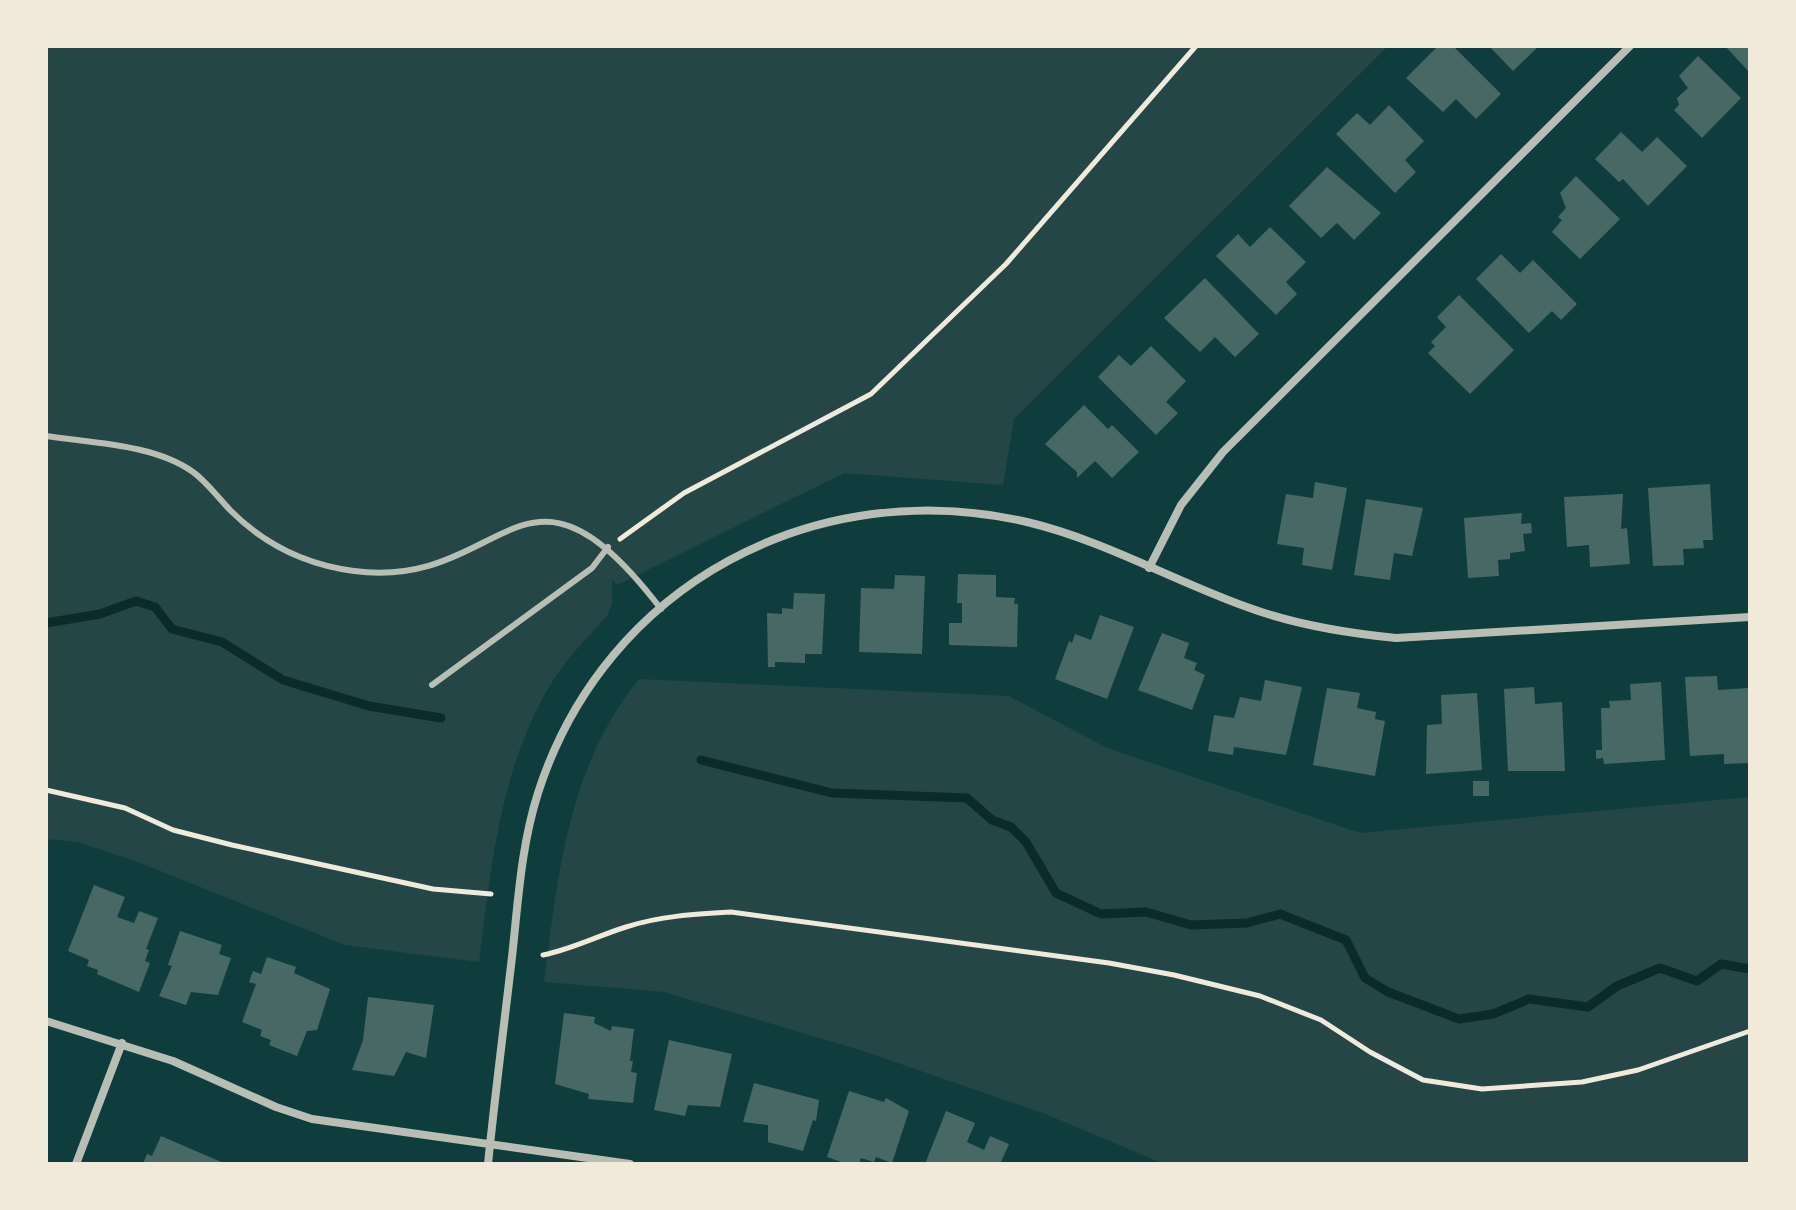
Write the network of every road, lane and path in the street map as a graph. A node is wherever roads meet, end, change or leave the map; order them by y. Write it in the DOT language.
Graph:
graph roads {
  1 [pos="1196,46"];
  2 [pos="1630,46"];
  3 [pos="46,436"];
  4 [pos="608,547"];
  5 [pos="1149,568"];
  6 [pos="661,609"];
  7 [pos="1750,617"];
  8 [pos="432,685"];
  9 [pos="46,790"];
  10 [pos="491,894"];
  11 [pos="543,955"];
  12 [pos="46,1021"];
  13 [pos="1750,1031"];
  14 [pos="122,1043"];
  15 [pos="490,1142"];
  16 [pos="76,1164"];
  17 [pos="488,1164"];
  18 [pos="630,1164"];
  1 -- 4 [label="path"];
  2 -- 5 [label="street"];
  3 -- 4 [label="lane"];
  4 -- 6 [label="lane"];
  4 -- 8 [label="lane"];
  5 -- 6 [label="street"];
  5 -- 7 [label="street"];
  6 -- 15 [label="street"];
  9 -- 10 [label="path"];
  11 -- 13 [label="path"];
  12 -- 14 [label="street"];
  14 -- 15 [label="street"];
  14 -- 16 [label="street"];
  15 -- 17 [label="street"];
  15 -- 18 [label="street"];
}
